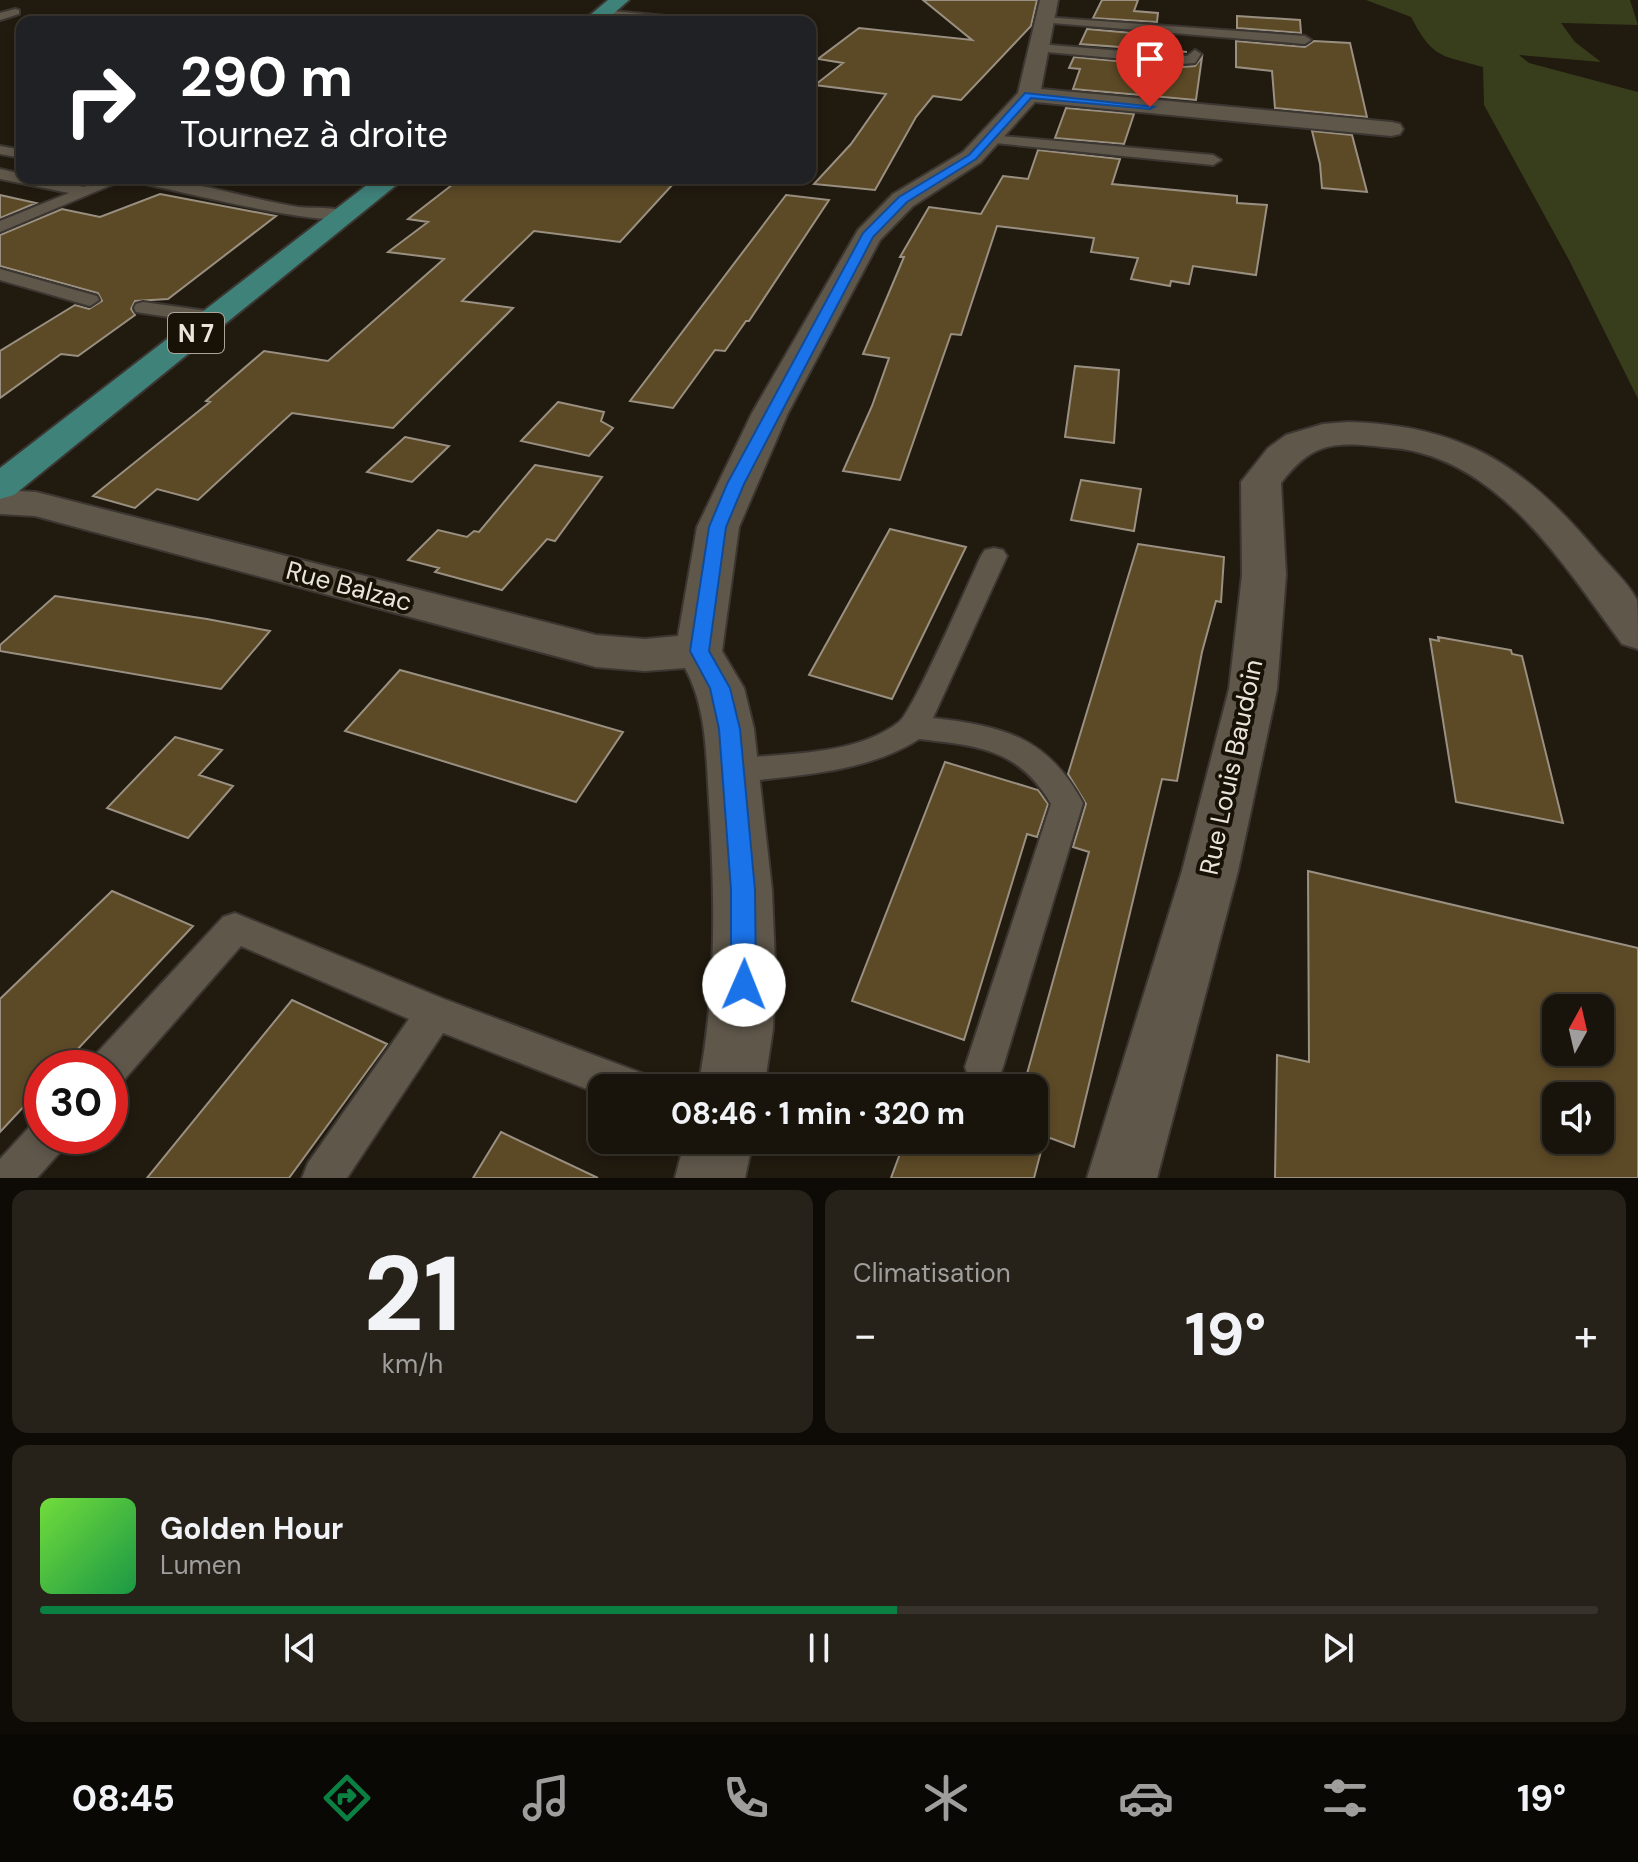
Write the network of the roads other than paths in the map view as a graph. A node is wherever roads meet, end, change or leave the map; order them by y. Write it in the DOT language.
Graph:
graph roads {
  1 [pos="620,0"];
  2 [pos="15,12"];
  3 [pos="600,16"];
  4 [pos="0,17"];
  5 [pos="1044,23"];
  6 [pos="1305,40"];
  7 [pos="1195,54"];
  8 [pos="1029,95"];
  9 [pos="1391,129"];
  10 [pos="990,139"];
  11 [pos="1216,160"];
  12 [pos="47,184"];
  13 [pos="105,184"];
  14 [pos="168,184"];
  15 [pos="384,184"];
  16 [pos="85,192"];
  17 [pos="344,216"];
  18 [pos="0,227"];
  19 [pos="0,274"];
  20 [pos="90,300"];
  21 [pos="143,308"];
  22 [pos="215,318"];
  23 [pos="0,487"];
  24 [pos="0,502"];
  25 [pos="994,556"];
  26 [pos="1638,633"];
  27 [pos="699,651"];
  28 [pos="914,727"];
  29 [pos="732,771"];
  30 [pos="435,1013"];
  31 [pos="125,1050"];
  32 [pos="984,1067"];
  33 [pos="596,1074"];
  34 [pos="733,1074"];
  35 [pos="32,1154"];
  36 [pos="716,1154"];
  37 [pos="10,1178"];
  38 [pos="323,1178"];
  39 [pos="710,1178"];
  40 [pos="1122,1178"];
  1 -- 3 [label="main road"];
  2 -- 4 [label="lane"];
  5 -- 6 [label="lane"];
  5 -- 7 [label="lane"];
  5 -- 8 [label="street"];
  8 -- 9 [label="street"];
  8 -- 10 [label="street"];
  10 -- 11 [label="lane"];
  10 -- 27 [label="street"];
  12 -- 16 [label="lane"];
  13 -- 16 [label="lane"];
  14 -- 17 [label="lane"];
  15 -- 17 [label="main road, N 7"];
  16 -- 18 [label="lane"];
  17 -- 22 [label="main road, N 7"];
  19 -- 20 [label="lane"];
  21 -- 22 [label="lane"];
  22 -- 23 [label="main road, N 7"];
  24 -- 27 [label="street, Rue Balzac"];
  25 -- 28 [label="lane"];
  26 -- 40 [label="street, Rue Louis Baudoin"];
  27 -- 29 [label="street"];
  28 -- 29 [label="lane"];
  28 -- 32 [label="lane"];
  29 -- 34 [label="street"];
  30 -- 31 [label="lane"];
  30 -- 33 [label="lane"];
  30 -- 38 [label="lane"];
  35 -- 37 [label="lane"];
  36 -- 39 [label="street"];
}
